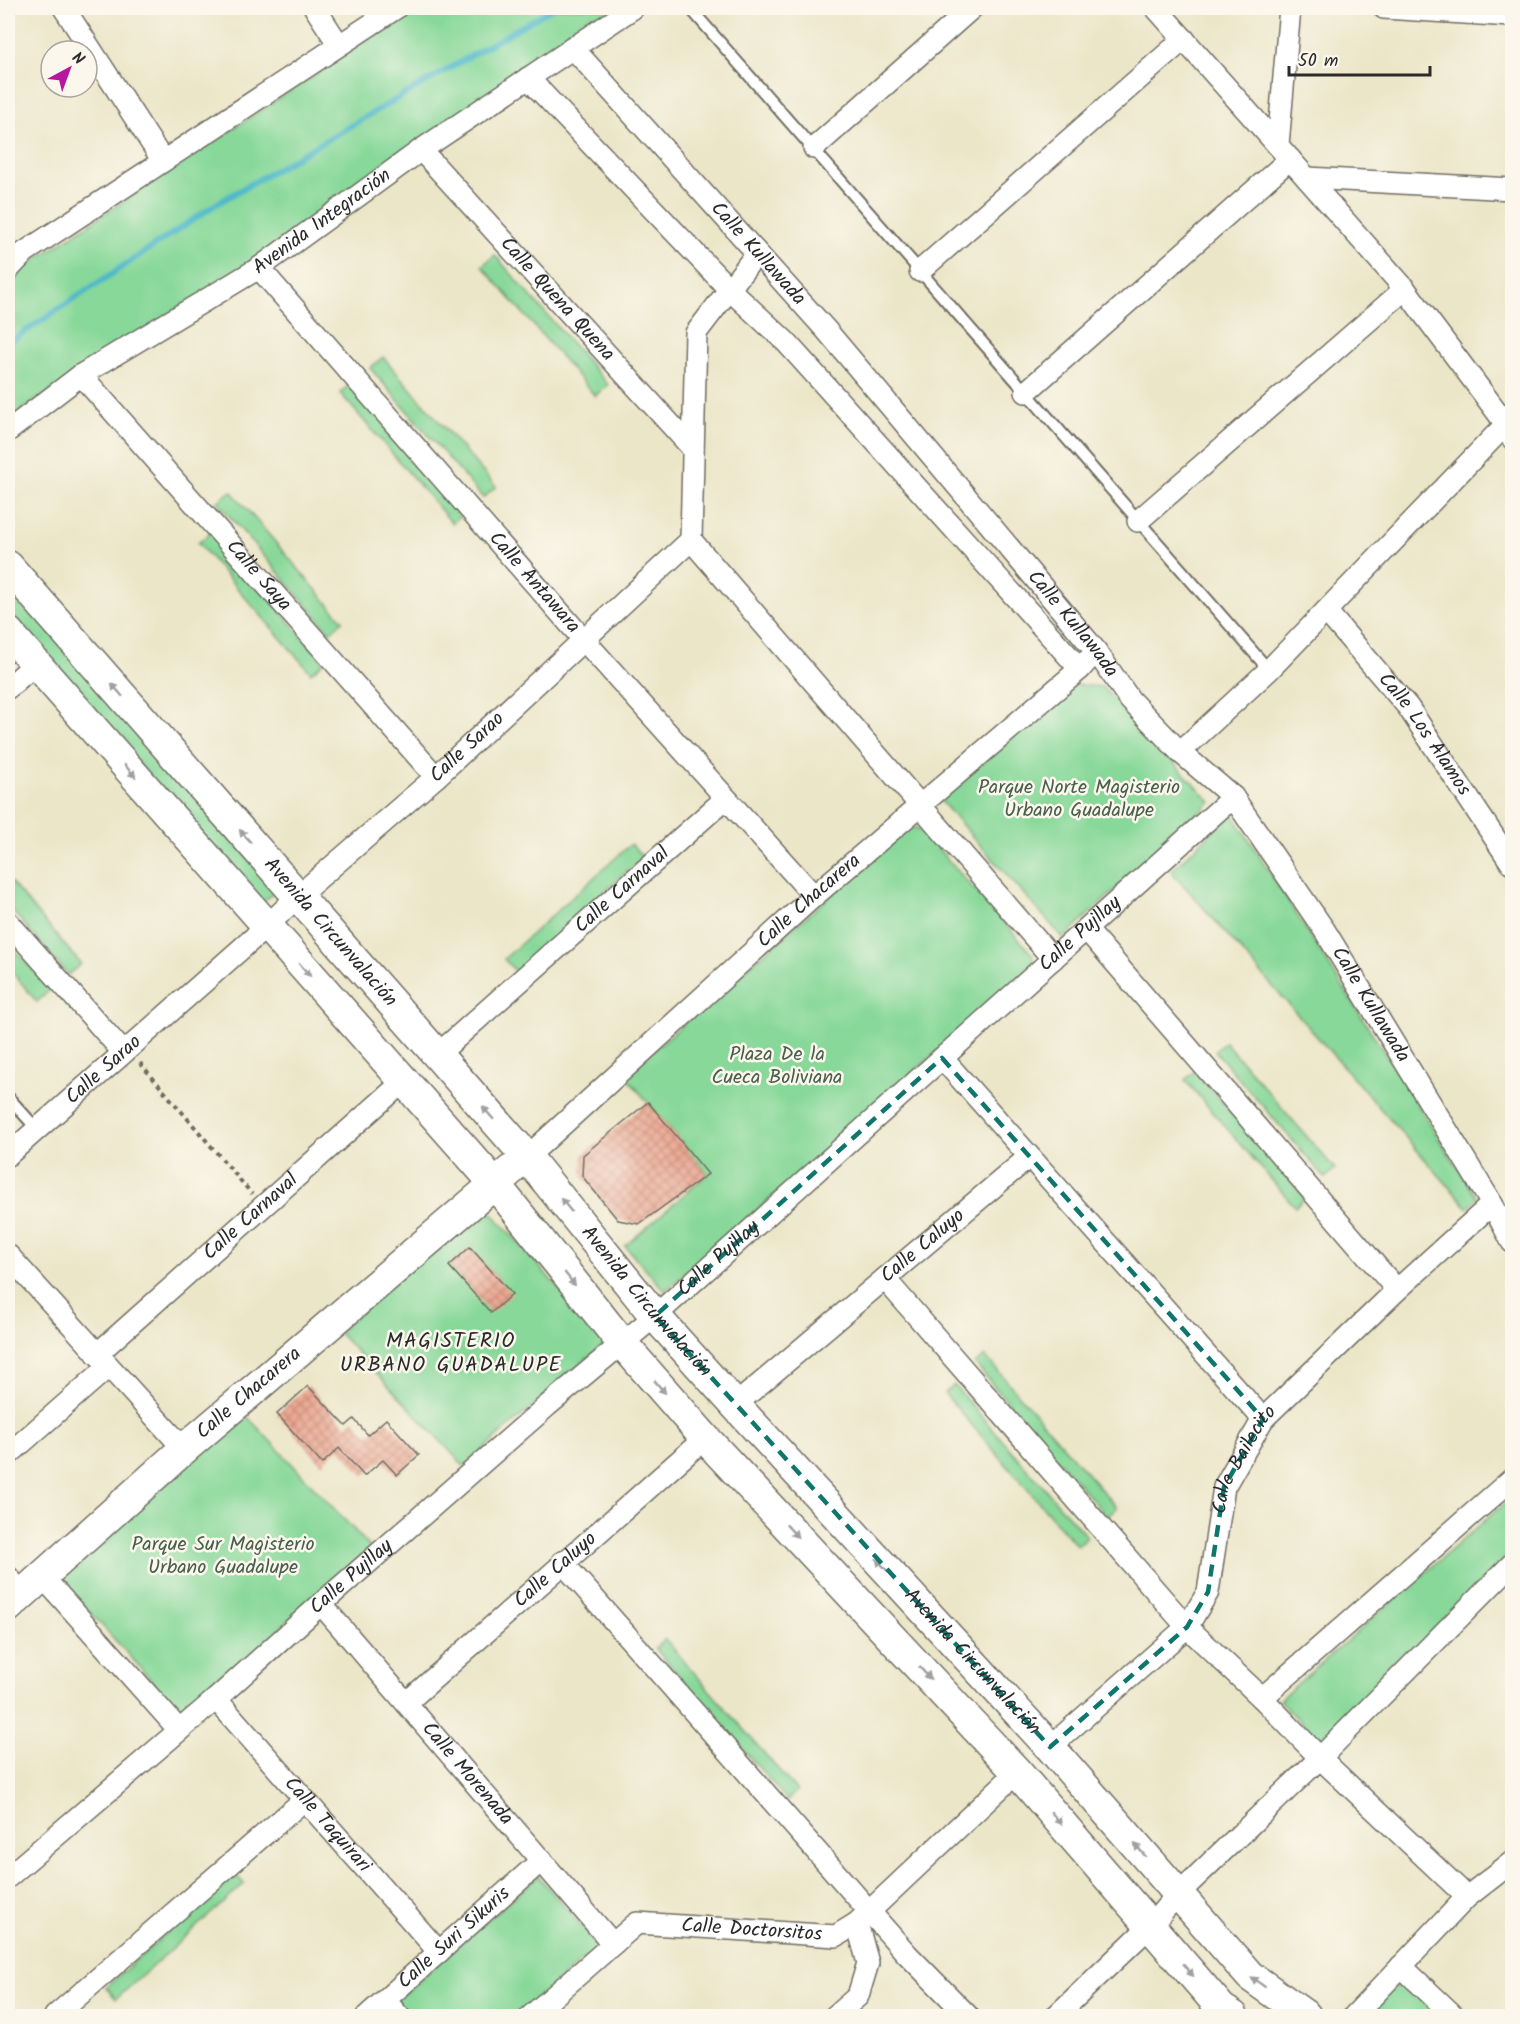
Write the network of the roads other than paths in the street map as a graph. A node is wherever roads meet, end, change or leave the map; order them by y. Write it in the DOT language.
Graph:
graph roads {
  1 [pos="64,8"];
  2 [pos="315,8"];
  3 [pos="396,8"];
  4 [pos="633,8"];
  5 [pos="690,8"];
  6 [pos="972,8"];
  7 [pos="1156,8"];
  8 [pos="1290,8"];
  9 [pos="1384,8"];
  10 [pos="1512,16"];
  11 [pos="1184,39"];
  12 [pos="339,45"];
  13 [pos="572,47"];
  14 [pos="528,78"];
  15 [pos="814,148"];
  16 [pos="421,150"];
  17 [pos="1284,152"];
  18 [pos="163,161"];
  19 [pos="1307,178"];
  20 [pos="1512,189"];
  21 [pos="757,252"];
  22 [pos="259,268"];
  23 [pos="8,270"];
  24 [pos="920,271"];
  25 [pos="729,289"];
  26 [pos="1405,289"];
  27 [pos="81,375"];
  28 [pos="1026,392"];
  29 [pos="1510,427"];
  30 [pos="8,430"];
  31 [pos="693,449"];
  32 [pos="1138,520"];
  33 [pos="691,540"];
  34 [pos="8,566"];
  35 [pos="1326,611"];
  36 [pos="8,632"];
  37 [pos="583,639"];
  38 [pos="1096,651"];
  39 [pos="35,664"];
  40 [pos="1080,669"];
  41 [pos="1269,670"];
  42 [pos="8,688"];
  43 [pos="1180,752"];
  44 [pos="436,777"];
  45 [pos="1233,797"];
  46 [pos="725,799"];
  47 [pos="921,807"];
  48 [pos="1512,864"];
  49 [pos="298,896"];
  50 [pos="814,896"];
  51 [pos="8,922"];
  52 [pos="267,926"];
  53 [pos="1087,930"];
  54 [pos="1053,959"];
  55 [pos="126,1050"];
  56 [pos="437,1055"];
  57 [pos="942,1058"];
  58 [pos="404,1082"];
  59 [pos="8,1097"];
  60 [pos="37,1129"];
  61 [pos="8,1155"];
  62 [pos="1029,1156"];
  63 [pos="527,1157"];
  64 [pos="495,1184"];
  65 [pos="1492,1204"];
  66 [pos="1512,1242"];
  67 [pos="8,1255"];
  68 [pos="885,1279"];
  69 [pos="1397,1290"];
  70 [pos="656,1316"];
  71 [pos="622,1343"];
  72 [pos="102,1360"];
  73 [pos="735,1406"];
  74 [pos="1263,1419"];
  75 [pos="705,1438"];
  76 [pos="184,1449"];
  77 [pos="8,1455"];
  78 [pos="1512,1479"];
  79 [pos="562,1562"];
  80 [pos="1512,1564"];
  81 [pos="20,1588"];
  82 [pos="321,1604"];
  83 [pos="1187,1627"];
  84 [pos="1262,1698"];
  85 [pos="216,1699"];
  86 [pos="406,1703"];
  87 [pos="179,1730"];
  88 [pos="1050,1747"];
  89 [pos="1320,1758"];
  90 [pos="1017,1772"];
  91 [pos="304,1800"];
  92 [pos="542,1860"];
  93 [pos="1512,1862"];
  94 [pos="8,1878"];
  95 [pos="1178,1894"];
  96 [pos="1467,1897"];
  97 [pos="863,1916"];
  98 [pos="1150,1926"];
  99 [pos="613,1944"];
  100 [pos="439,1952"];
  101 [pos="1401,1966"];
  102 [pos="392,2009"];
  103 [pos="55,2016"];
  104 [pos="367,2016"];
  105 [pos="531,2016"];
  106 [pos="835,2016"];
  107 [pos="968,2016"];
  108 [pos="1056,2016"];
  109 [pos="1233,2016"];
  110 [pos="1306,2016"];
  111 [pos="1354,2016"];
  112 [pos="1454,2016"];
  1 -- 18 [label="street"];
  2 -- 12 [label="street"];
  3 -- 12 [label="street"];
  4 -- 13 [label="street, Avenida Integración"];
  5 -- 15 [label="lane"];
  6 -- 15 [label="street"];
  7 -- 11 [label="street"];
  8 -- 17 [label="street"];
  9 -- 10 [label="street"];
  11 -- 17 [label="street"];
  11 -- 24 [label="street"];
  12 -- 18 [label="street"];
  13 -- 14 [label="street, Avenida Integración"];
  13 -- 21 [label="street, Calle Kullawada"];
  14 -- 16 [label="street, Avenida Integración"];
  14 -- 25 [label="street"];
  15 -- 24 [label="lane"];
  16 -- 22 [label="street, Avenida Integración"];
  16 -- 31 [label="street, Calle Quena Quena"];
  17 -- 19 [label="street"];
  17 -- 28 [label="street"];
  18 -- 23 [label="street"];
  19 -- 20 [label="street"];
  19 -- 26 [label="street"];
  21 -- 25 [label="street"];
  21 -- 38 [label="street, Calle Kullawada"];
  22 -- 27 [label="street, Avenida Integración"];
  22 -- 37 [label="street, Calle Antawara"];
  24 -- 28 [label="lane"];
  25 -- 31 [label="street"];
  25 -- 40 [label="street"];
  26 -- 29 [label="street"];
  26 -- 32 [label="street"];
  27 -- 30 [label="street, Avenida Integración"];
  27 -- 44 [label="street, Calle Saya"];
  28 -- 32 [label="lane"];
  29 -- 35 [label="street"];
  31 -- 33 [label="street"];
  32 -- 41 [label="lane"];
  33 -- 37 [label="street, Calle Sarao"];
  33 -- 47 [label="street"];
  49 -- 34 [label="main road, Avenida Circunvalación, one-way"];
  35 -- 41 [label="street"];
  35 -- 48 [label="street, Calle Los Alamos"];
  36 -- 39 [label="main road"];
  37 -- 44 [label="street, Calle Sarao"];
  37 -- 46 [label="street, Calle Antawara"];
  38 -- 40 [label="street, Calle Chacarera"];
  38 -- 43 [label="street, Calle Kullawada"];
  39 -- 42 [label="street"];
  39 -- 52 [label="main road, one-way"];
  40 -- 47 [label="street, Calle Chacarera"];
  41 -- 43 [label="street"];
  43 -- 45 [label="street, Calle Kullawada"];
  44 -- 49 [label="street, Calle Sarao"];
  45 -- 53 [label="street, Calle Pujllay"];
  45 -- 65 [label="street, Calle Kullawada"];
  46 -- 50 [label="street, Calle Antawara"];
  46 -- 56 [label="street, Calle Carnaval"];
  47 -- 50 [label="street, Calle Chacarera"];
  47 -- 54 [label="street"];
  49 -- 52 [label="street, Calle Sarao"];
  49 -- 56 [label="main road, Avenida Circunvalación"];
  50 -- 63 [label="street, Calle Chacarera"];
  51 -- 55 [label="street"];
  52 -- 55 [label="street, Calle Sarao"];
  52 -- 58 [label="main road, one-way"];
  53 -- 54 [label="street, Calle Pujllay"];
  53 -- 69 [label="street"];
  54 -- 57 [label="street, Calle Pujllay"];
  55 -- 60 [label="street, Calle Sarao"];
  63 -- 56 [label="main road, Avenida Circunvalación, one-way"];
  57 -- 62 [label="street"];
  57 -- 70 [label="street, Calle Pujllay"];
  58 -- 64 [label="main road"];
  58 -- 72 [label="street, Calle Carnaval"];
  59 -- 60 [label="lane"];
  60 -- 61 [label="street, Calle Sarao"];
  62 -- 68 [label="street, Calle Caluyo"];
  62 -- 74 [label="street"];
  63 -- 64 [label="main road, Calle Chacarera"];
  70 -- 63 [label="main road, Avenida Circunvalación, one-way"];
  64 -- 71 [label="main road, one-way"];
  64 -- 76 [label="main road, Calle Chacarera"];
  65 -- 66 [label="street, Calle Kullawada"];
  65 -- 69 [label="street, Calle Bailecito"];
  67 -- 72 [label="street"];
  68 -- 73 [label="street, Calle Caluyo"];
  68 -- 83 [label="street"];
  69 -- 74 [label="street, Calle Bailecito"];
  70 -- 71 [label="street, Calle Pujllay"];
  70 -- 73 [label="main road, Avenida Circunvalación"];
  71 -- 75 [label="main road, one-way"];
  71 -- 82 [label="street, Calle Pujllay"];
  72 -- 76 [label="street"];
  72 -- 77 [label="street, Calle Carnaval"];
  88 -- 73 [label="main road, Avenida Circunvalación, one-way"];
  74 -- 83 [label="street, Calle Bailecito"];
  75 -- 79 [label="street, Calle Caluyo"];
  75 -- 90 [label="main road, one-way"];
  76 -- 81 [label="main road, Calle Chacarera"];
  78 -- 84 [label="street"];
  79 -- 86 [label="street, Calle Caluyo"];
  79 -- 97 [label="street"];
  80 -- 89 [label="street"];
  81 -- 87 [label="street"];
  82 -- 85 [label="street, Calle Pujllay"];
  82 -- 86 [label="street, Calle Morenada"];
  83 -- 84 [label="street"];
  83 -- 88 [label="street, Calle Bailecito"];
  84 -- 89 [label="street"];
  85 -- 87 [label="street, Calle Pujllay"];
  85 -- 91 [label="street, Calle Taquirari"];
  86 -- 92 [label="street, Calle Morenada"];
  87 -- 94 [label="street, Calle Pujllay"];
  95 -- 88 [label="main road, Avenida Circunvalación, one-way"];
  89 -- 95 [label="street"];
  89 -- 96 [label="street"];
  90 -- 97 [label="street, Calle Doctorsitos"];
  90 -- 98 [label="main road, one-way"];
  91 -- 100 [label="street, Calle Taquirari"];
  91 -- 103 [label="street"];
  92 -- 99 [label="street, Calle Morenada"];
  92 -- 100 [label="street, Calle Suri Sikuris"];
  93 -- 96 [label="street"];
  95 -- 98 [label="street"];
  110 -- 95 [label="main road, Avenida Circunvalación, one-way"];
  96 -- 101 [label="street"];
  97 -- 99 [label="street, Calle Doctorsitos"];
  97 -- 106 [label="street"];
  97 -- 107 [label="street"];
  98 -- 108 [label="street"];
  98 -- 109 [label="main road, one-way"];
  99 -- 105 [label="street, Calle Doctorsitos"];
  100 -- 102 [label="street, Calle Suri Sikuris"];
  101 -- 111 [label="street"];
  101 -- 112 [label="street"];
  102 -- 104 [label="street, Calle Suri Sikuris"];
}
